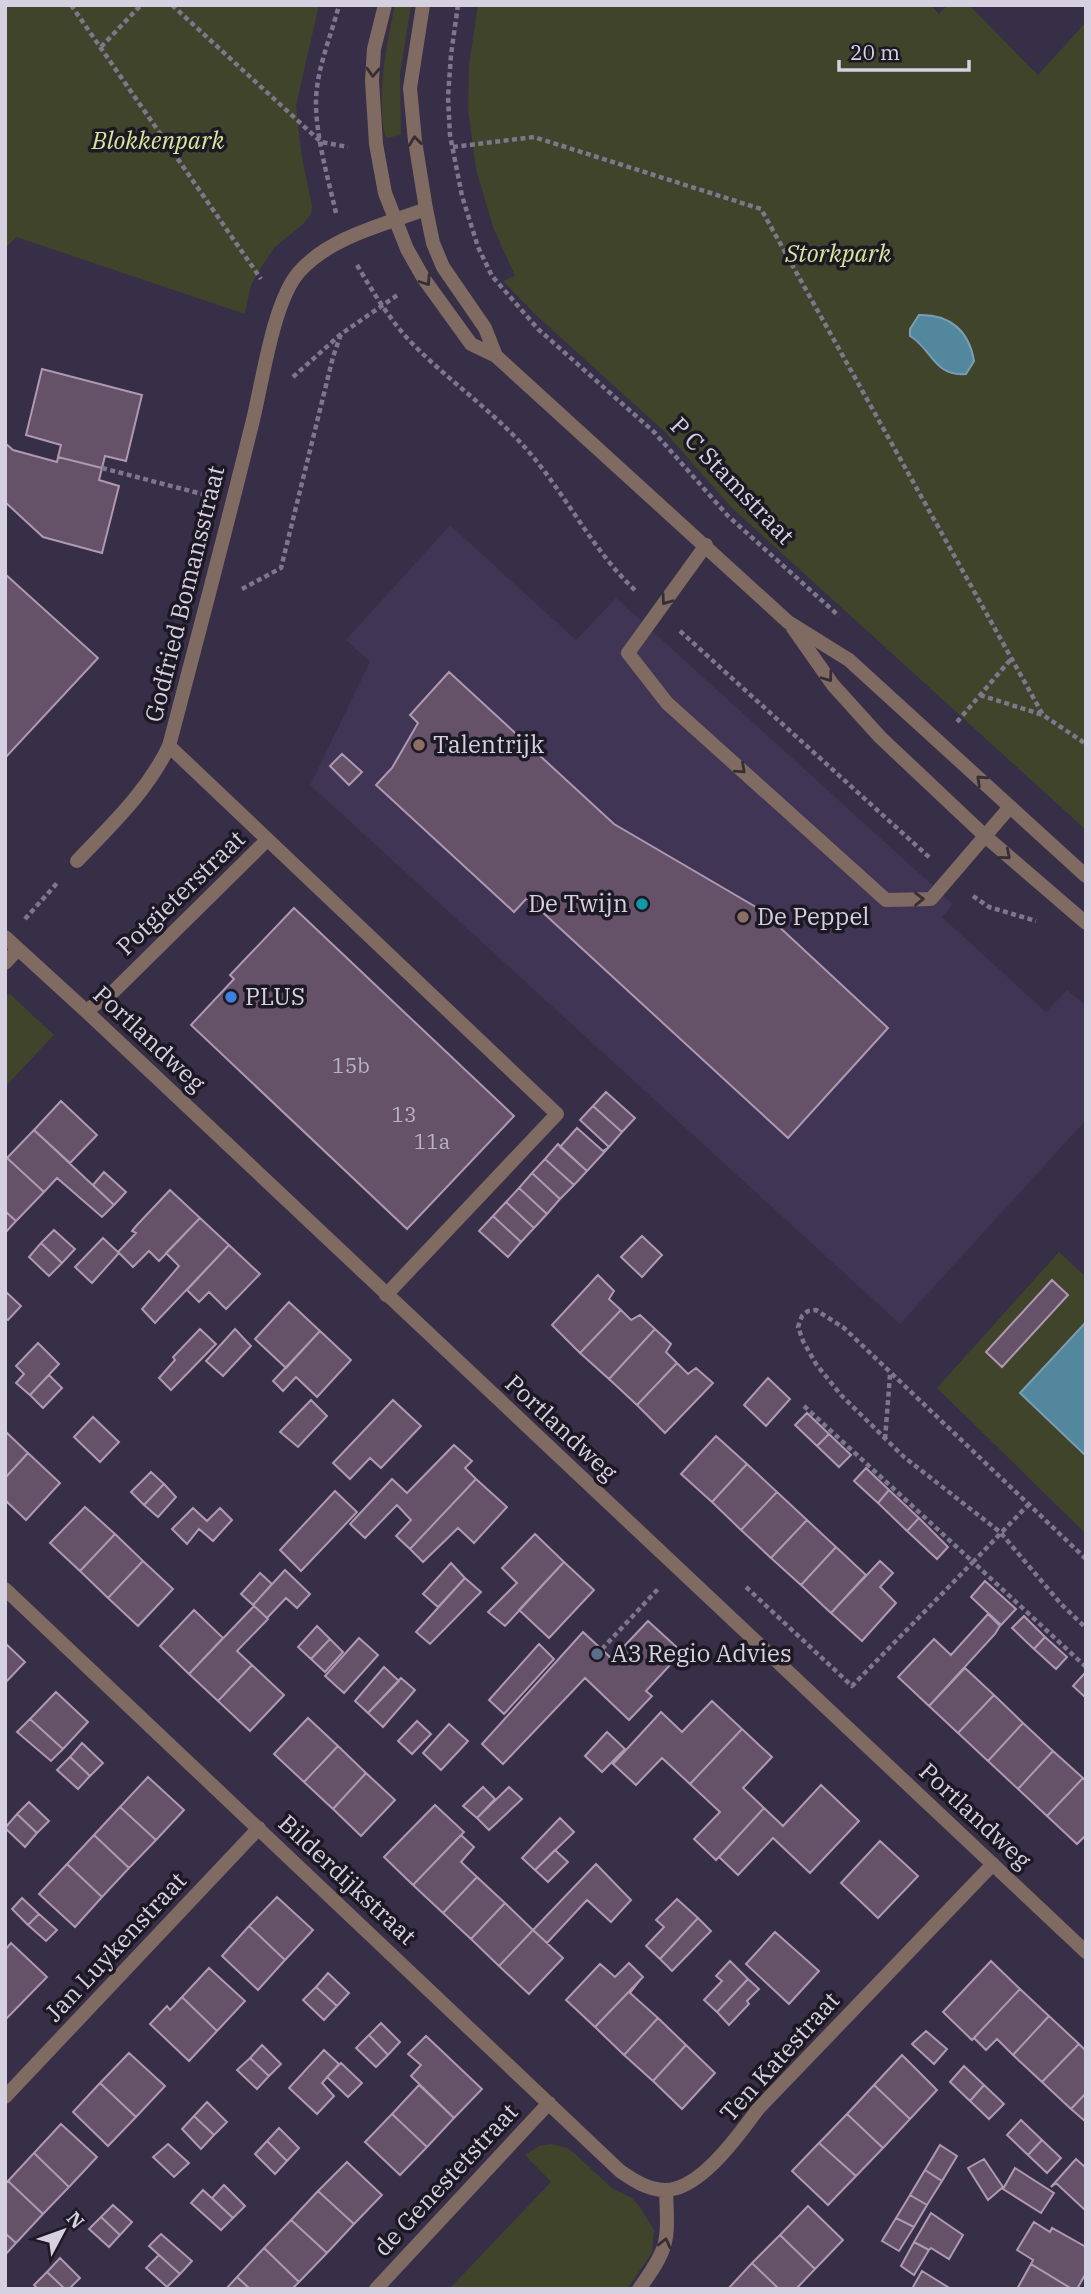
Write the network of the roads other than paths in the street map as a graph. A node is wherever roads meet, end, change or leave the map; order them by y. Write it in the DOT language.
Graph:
graph roads {
  1 [pos="385,5"];
  2 [pos="423,5"];
  3 [pos="426,209"];
  4 [pos="395,221"];
  5 [pos="496,356"];
  6 [pos="706,545"];
  7 [pos="788,622"];
  8 [pos="169,746"];
  9 [pos="1010,807"];
  10 [pos="985,836"];
  11 [pos="267,840"];
  12 [pos="76,861"];
  13 [pos="1086,876"];
  14 [pos="1086,923"];
  15 [pos="5,937"];
  16 [pos="18,949"];
  17 [pos="5,963"];
  18 [pos="86,1011"];
  19 [pos="386,1295"];
  20 [pos="5,1589"];
  21 [pos="259,1828"];
  22 [pos="993,1864"];
  23 [pos="1086,1952"];
  24 [pos="7,2093"];
  25 [pos="549,2103"];
  26 [pos="666,2190"];
  27 [pos="376,2289"];
  28 [pos="639,2289"];
  1 -- 4 [label="street, one-way"];
  3 -- 2 [label="street, one-way"];
  3 -- 4 [label="street"];
  3 -- 5 [label="street"];
  4 -- 5 [label="street, one-way"];
  4 -- 8 [label="street, Godfried Bomansstraat"];
  5 -- 6 [label="street"];
  6 -- 7 [label="street"];
  6 -- 10 [label="street, one-way"];
  9 -- 7 [label="street, one-way"];
  7 -- 10 [label="street, one-way"];
  8 -- 11 [label="street, Potgieterstraat"];
  8 -- 12 [label="street, Godfried Bomansstraat"];
  9 -- 10 [label="street"];
  9 -- 13 [label="street"];
  10 -- 14 [label="street, one-way"];
  11 -- 18 [label="street, Potgieterstraat"];
  11 -- 19 [label="street"];
  15 -- 16 [label="street, Portlandweg"];
  16 -- 17 [label="street"];
  16 -- 18 [label="street, Portlandweg"];
  18 -- 19 [label="street, Portlandweg"];
  19 -- 22 [label="street, Portlandweg"];
  20 -- 21 [label="street, Bilderdijkstraat"];
  21 -- 24 [label="street, Jan Luykenstraat"];
  21 -- 25 [label="street, Bilderdijkstraat"];
  22 -- 23 [label="street, Portlandweg"];
  22 -- 26 [label="street, Ten Katestraat"];
  25 -- 26 [label="street, Bilderdijkstraat"];
  25 -- 27 [label="street, de Genestetstraat"];
  28 -- 26 [label="street, one-way"];
}
